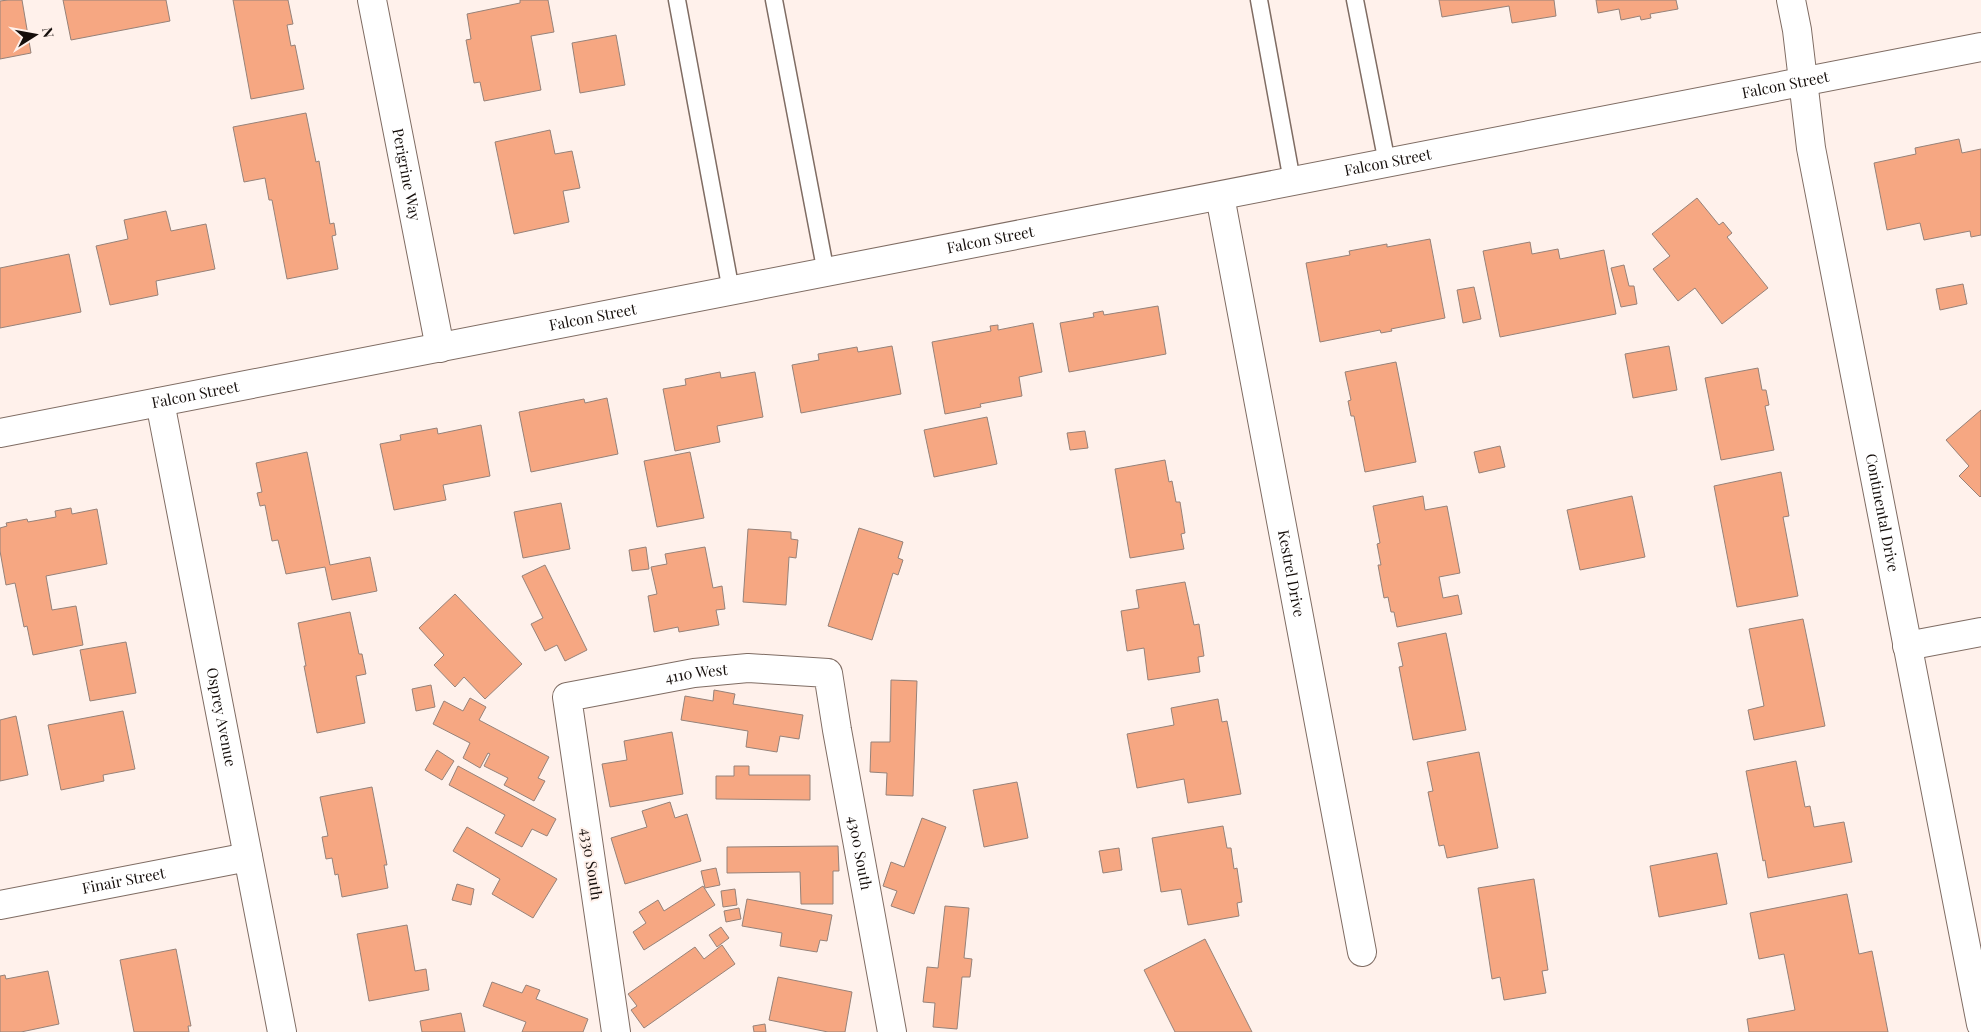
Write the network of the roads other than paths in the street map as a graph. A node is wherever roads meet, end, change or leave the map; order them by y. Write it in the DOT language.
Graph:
graph roads {
  1 [pos="372,0"];
  2 [pos="677,0"];
  3 [pos="774,0"];
  4 [pos="1260,0"];
  5 [pos="1355,0"];
  6 [pos="1791,0"];
  7 [pos="1981,47"];
  8 [pos="1804,82"];
  9 [pos="1387,163"];
  10 [pos="1292,181"];
  11 [pos="1220,196"];
  12 [pos="826,273"];
  13 [pos="731,291"];
  14 [pos="440,348"];
  15 [pos="160,402"];
  16 [pos="0,433"];
  17 [pos="1981,632"];
  18 [pos="1908,646"];
  19 [pos="828,673"];
  20 [pos="567,697"];
  21 [pos="248,857"];
  22 [pos="0,905"];
  23 [pos="1362,952"];
  24 [pos="1981,1024"];
  25 [pos="282,1032"];
  26 [pos="616,1032"];
  27 [pos="892,1032"];
  1 -- 14 [label="street, Perigrine Way"];
  2 -- 13 [label="lane"];
  3 -- 12 [label="lane"];
  4 -- 10 [label="lane"];
  5 -- 9 [label="lane"];
  6 -- 8 [label="street, Continental Drive"];
  7 -- 8 [label="street, Falcon Street"];
  8 -- 9 [label="street, Falcon Street"];
  8 -- 18 [label="street, Continental Drive"];
  9 -- 10 [label="street, Falcon Street"];
  10 -- 11 [label="street, Falcon Street"];
  11 -- 12 [label="street, Falcon Street"];
  11 -- 23 [label="street, Kestrel Drive"];
  12 -- 13 [label="street, Falcon Street"];
  13 -- 14 [label="street, Falcon Street"];
  14 -- 15 [label="street, Falcon Street"];
  15 -- 16 [label="street, Falcon Street"];
  15 -- 21 [label="street, Osprey Avenue"];
  17 -- 18 [label="street"];
  18 -- 24 [label="street, Continental Drive"];
  19 -- 20 [label="street, 4110 West"];
  19 -- 27 [label="street, 4300 South"];
  20 -- 26 [label="street, 4330 South"];
  21 -- 22 [label="street, Finair Street"];
  21 -- 25 [label="street, Osprey Avenue"];
}
